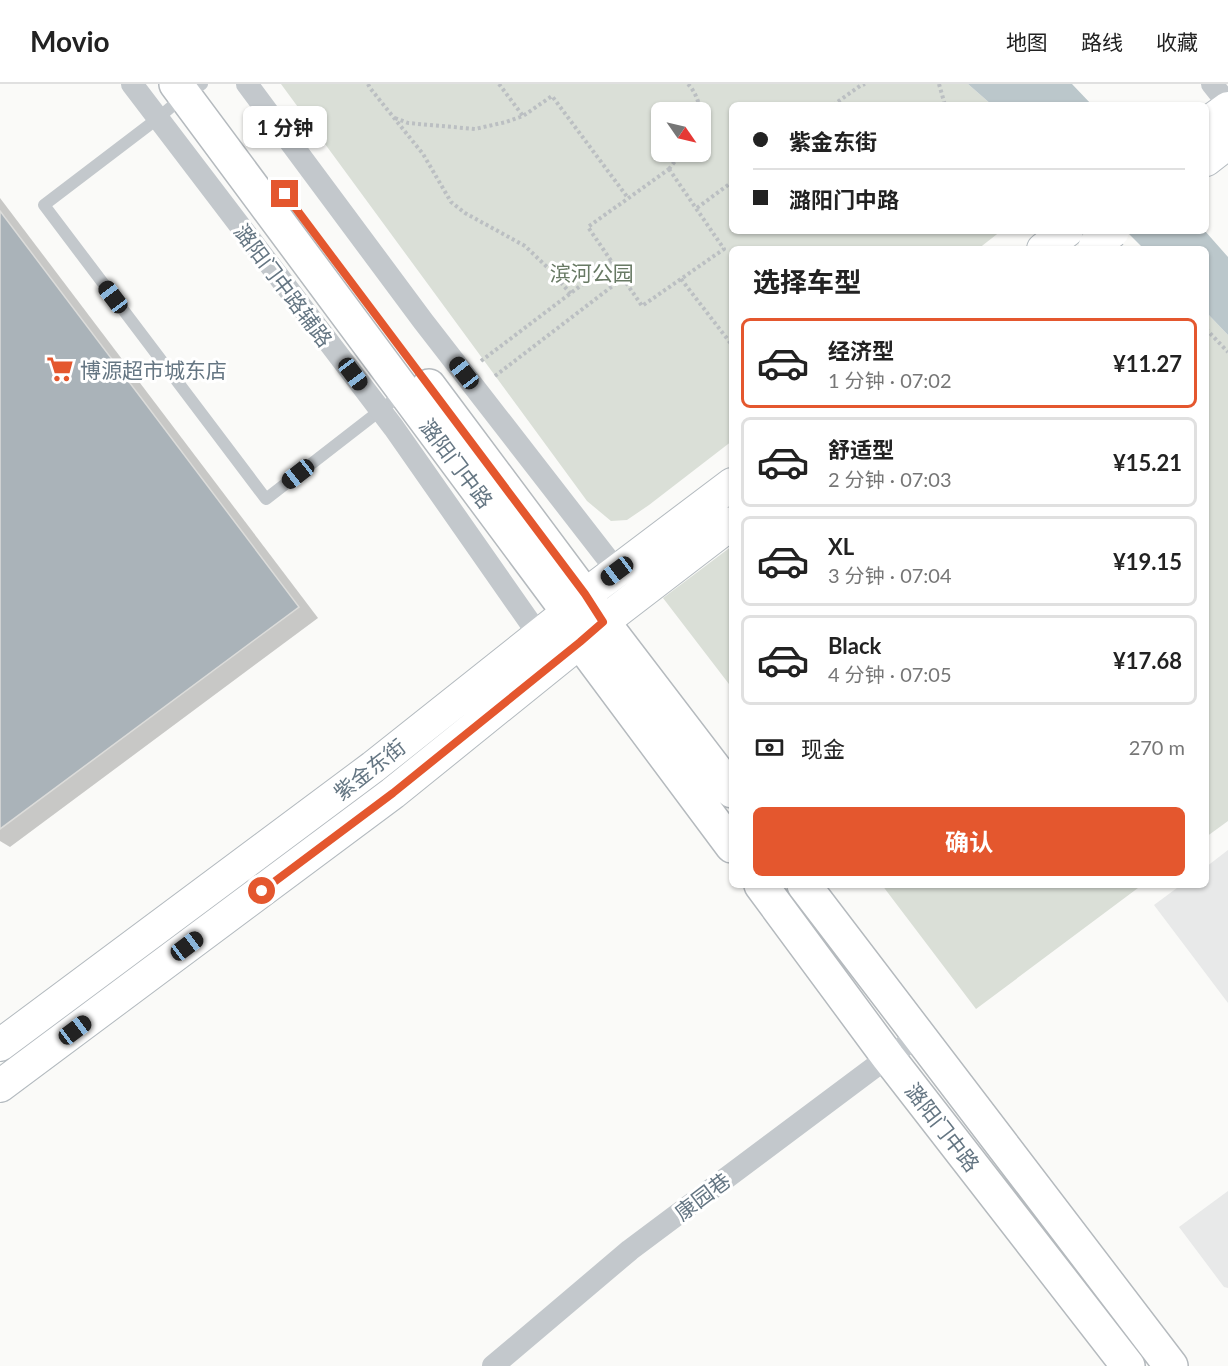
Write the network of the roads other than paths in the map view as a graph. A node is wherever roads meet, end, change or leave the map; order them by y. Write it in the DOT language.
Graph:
graph roads {
  1 [pos="132,84"];
  2 [pos="247,84"];
  3 [pos="1212,84"];
  4 [pos="191,87"];
  5 [pos="1228,106"];
  6 [pos="158,118"];
  7 [pos="1209,122"];
  8 [pos="1228,143"];
  9 [pos="1209,158"];
  10 [pos="1063,234"];
  11 [pos="1047,246"];
  12 [pos="399,396"];
  13 [pos="729,486"];
  14 [pos="729,525"];
  15 [pos="617,571"];
  16 [pos="577,603"];
  17 [pos="592,632"];
  18 [pos="538,634"];
  19 [pos="729,787"];
  20 [pos="729,841"];
  21 [pos="763,888"];
  22 [pos="806,888"];
  23 [pos="919,1036"];
  24 [pos="0,1046"];
  25 [pos="888,1057"];
  26 [pos="0,1086"];
  27 [pos="493,1366"];
  28 [pos="1128,1366"];
  29 [pos="1171,1366"];
  1 -- 6 [label="street, 潞阳门中路辅路"];
  2 -- 15 [label="street"];
  3 -- 5 [label="street"];
  4 -- 6 [label="lane"];
  4 -- 12 [label="main road, 潞阳门中路"];
  4 -- 16 [label="main road, 潞阳门中路"];
  5 -- 7 [label="main road"];
  6 -- 12 [label="street, 潞阳门中路辅路"];
  6 -- 12 [label="lane"];
  8 -- 9 [label="main road"];
  10 -- 11 [label="main road"];
  12 -- 16 [label="main road, 潞阳门中路"];
  12 -- 18 [label="street, 潞阳门中路辅路"];
  13 -- 15 [label="main road, 紫金东街"];
  14 -- 17 [label="main road, 紫金东街"];
  15 -- 16 [label="main road, 紫金东街"];
  16 -- 17 [label="main road, 潞阳门中路"];
  16 -- 18 [label="main road, 紫金东街"];
  17 -- 19 [label="main road, 潞阳门中路"];
  17 -- 20 [label="main road, 潞阳门中路"];
  17 -- 26 [label="main road, 紫金东街"];
  18 -- 24 [label="main road, 紫金东街"];
  21 -- 25 [label="main road, 潞阳门中路"];
  22 -- 23 [label="main road, 潞阳门中路"];
  23 -- 25 [label="street, 康园巷"];
  23 -- 29 [label="main road, 潞阳门中路"];
  25 -- 27 [label="street, 康园巷"];
  25 -- 28 [label="main road, 潞阳门中路"];
}
